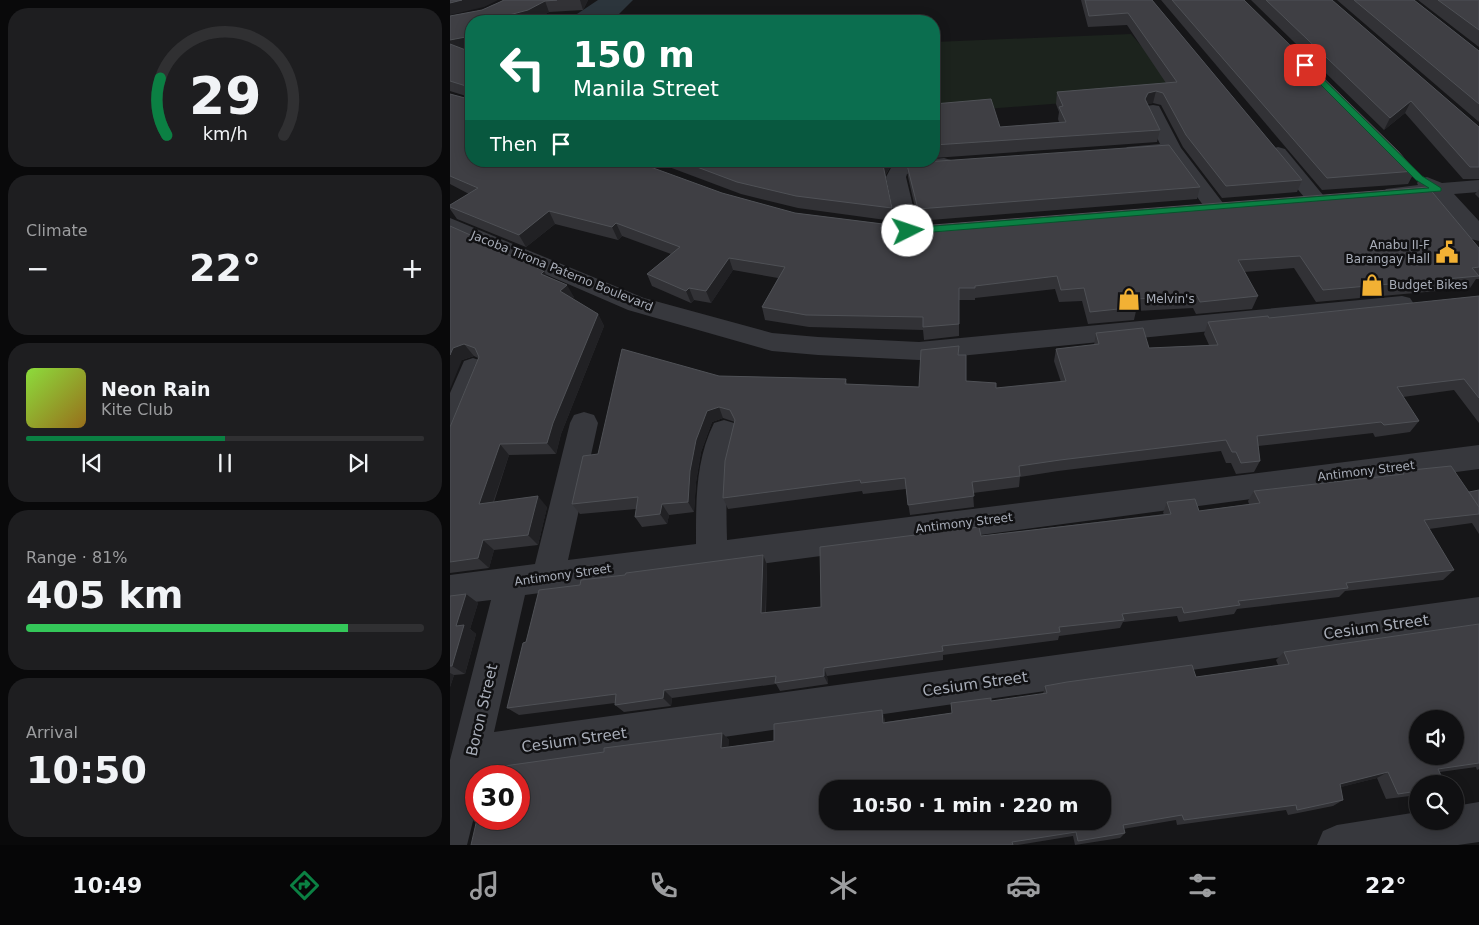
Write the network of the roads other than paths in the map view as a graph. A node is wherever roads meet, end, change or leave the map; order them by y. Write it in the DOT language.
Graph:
graph roads {
  1 [pos="1153,110"];
  2 [pos="1266,138"];
  3 [pos="1172,149"];
  4 [pos="1114,153"];
  5 [pos="960,163"];
  6 [pos="940,165"];
  7 [pos="912,167"];
  8 [pos="1424,183"];
  9 [pos="1479,186"];
  10 [pos="1375,195"];
  11 [pos="1289,202"];
  12 [pos="1215,207"];
  13 [pos="450,225"];
  14 [pos="908,230"];
  15 [pos="1479,234"];
  16 [pos="1479,254"];
  17 [pos="1420,302"];
  18 [pos="473,368"];
  19 [pos="584,423"];
  20 [pos="450,428"];
  21 [pos="724,431"];
  22 [pos="1479,456"];
  23 [pos="712,555"];
  24 [pos="548,577"];
  25 [pos="512,582"];
  26 [pos="450,590"];
  27 [pos="1479,613"];
  28 [pos="471,754"];
  29 [pos="1479,822"];
  30 [pos="450,837"];
  31 [pos="1337,845"];
  1 -- 3 [label="street"];
  2 -- 11 [label="street"];
  3 -- 4 [label="street"];
  3 -- 12 [label="street"];
  5 -- 6 [label="street"];
  7 -- 14 [label="street"];
  8 -- 9 [label="street"];
  8 -- 10 [label="street"];
  8 -- 15 [label="street"];
  8 -- 16 [label="street"];
  13 -- 17 [label="street, Jacoba Tirona Paterno Boulevard"];
  18 -- 20 [label="street"];
  19 -- 24 [label="street"];
  21 -- 23 [label="street"];
  22 -- 23 [label="street, Antimony Street"];
  23 -- 24 [label="street, Antimony Street"];
  24 -- 25 [label="street, Antimony Street"];
  25 -- 26 [label="street, Antimony Street"];
  25 -- 28 [label="street, Boron Street"];
  27 -- 28 [label="street, Cesium Street"];
  28 -- 30 [label="street, Boron Street"];
  29 -- 31 [label="street"];
}
